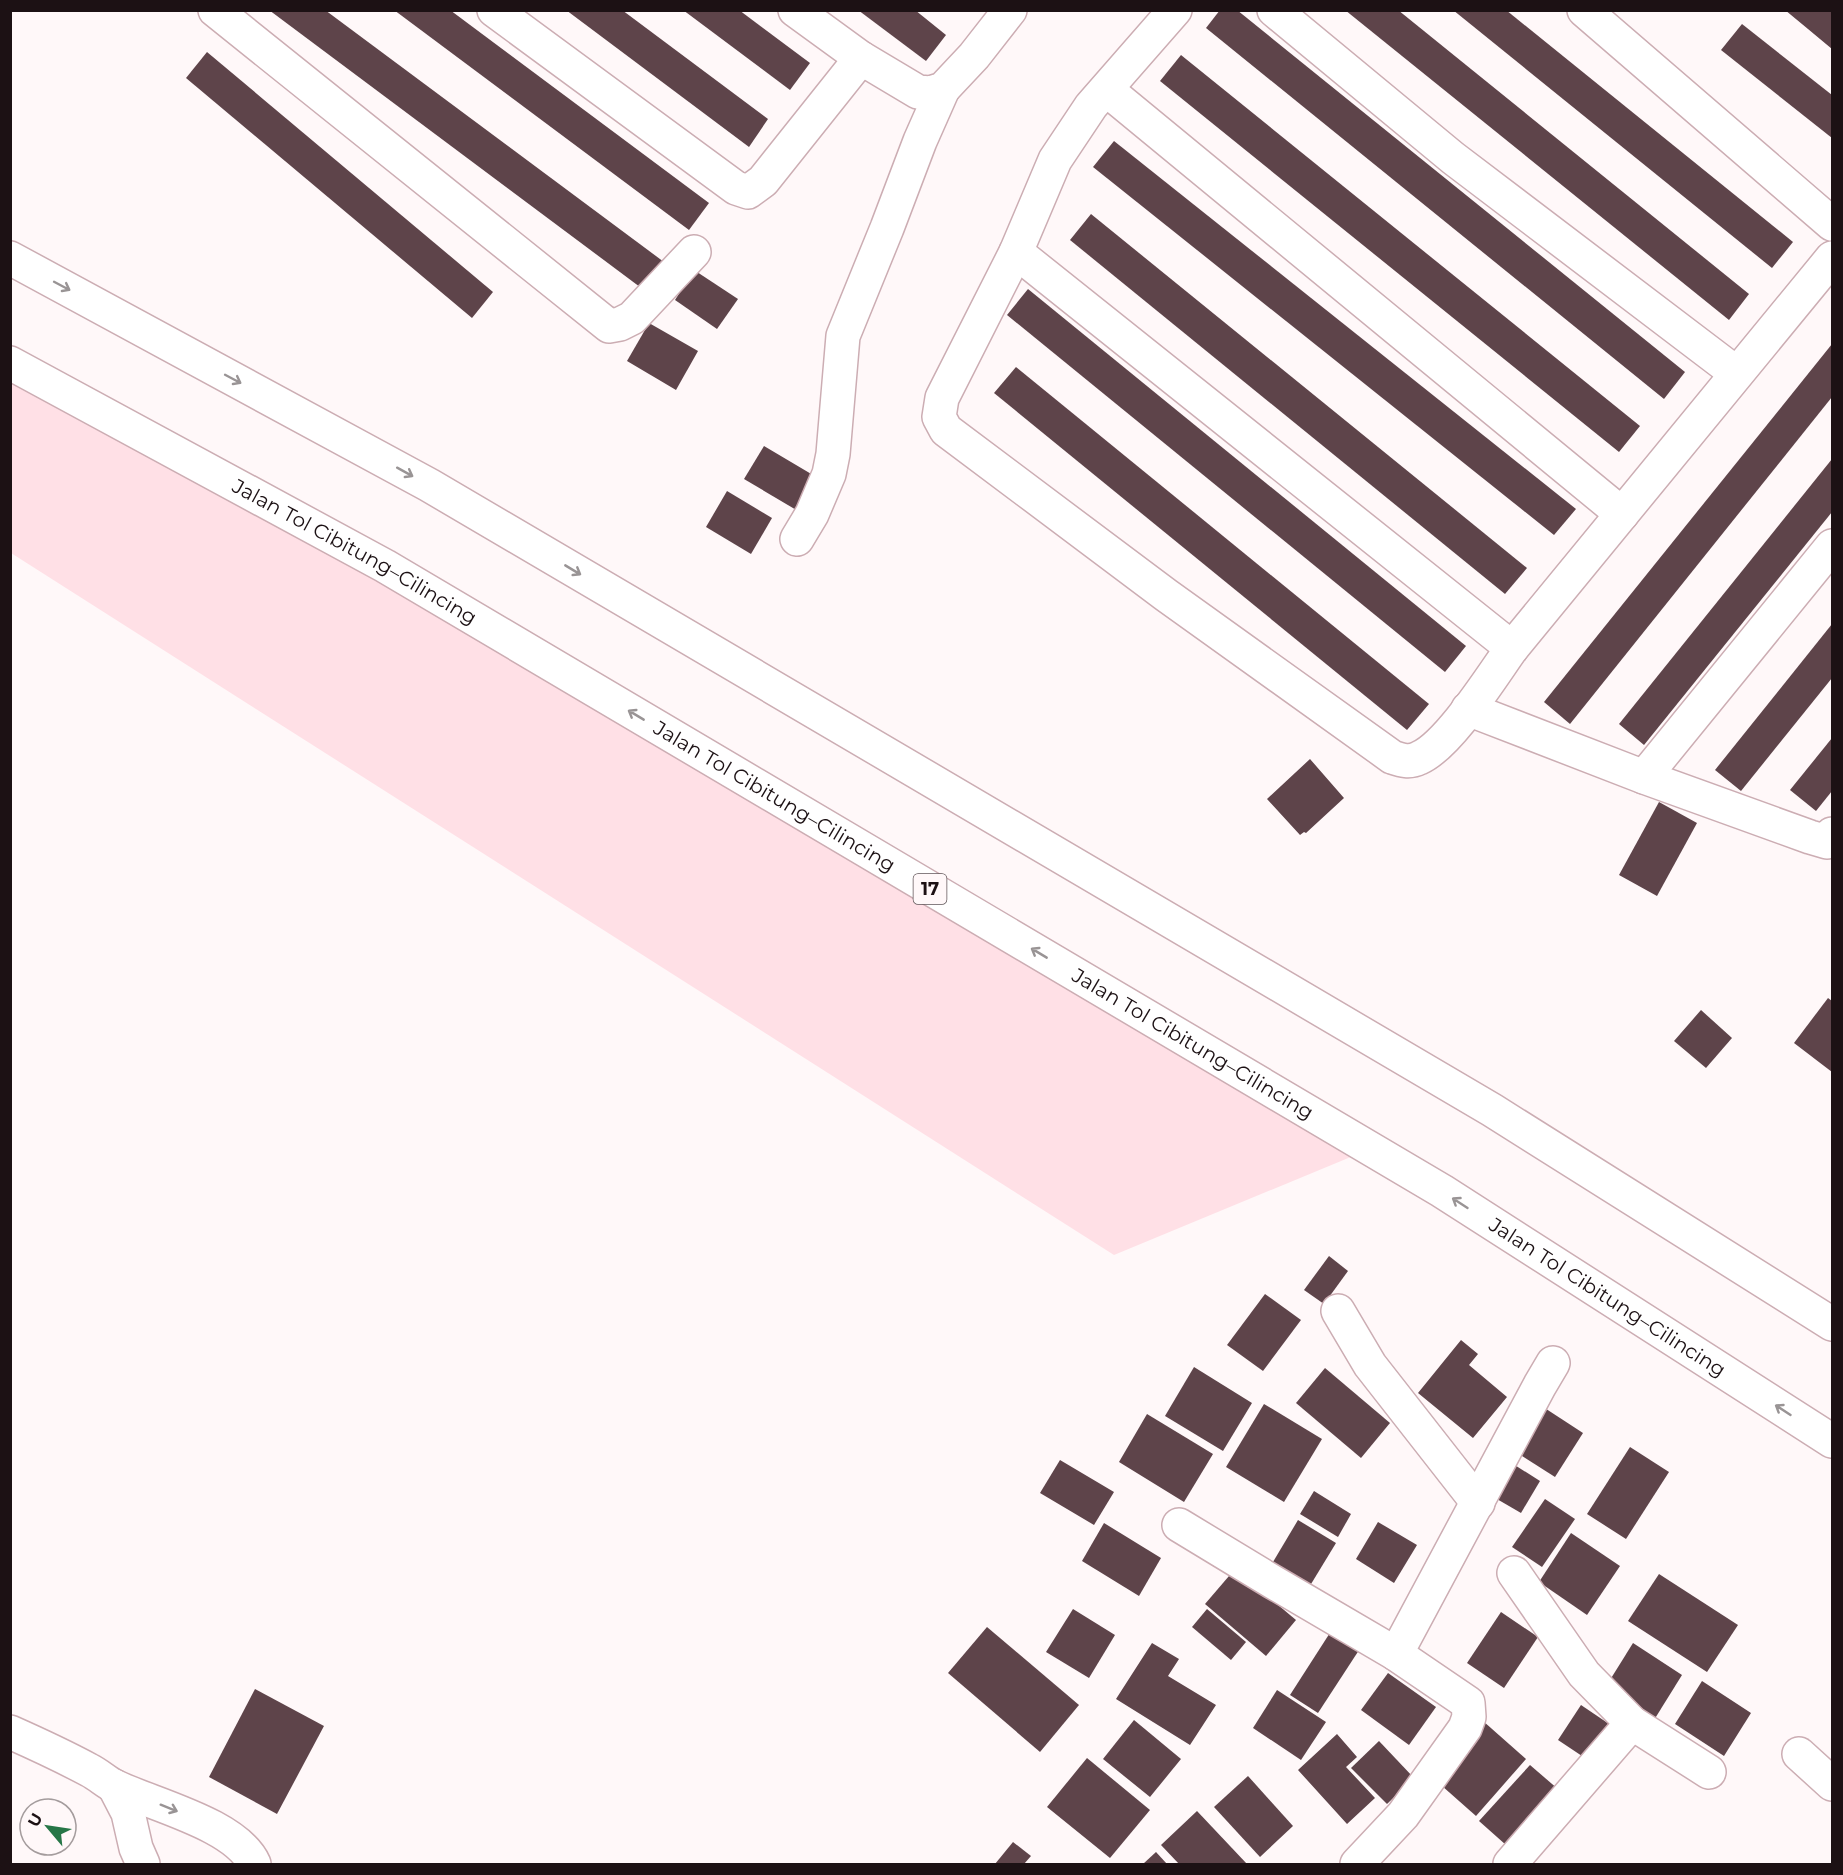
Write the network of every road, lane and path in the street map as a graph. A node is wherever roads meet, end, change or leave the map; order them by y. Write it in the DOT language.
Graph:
graph roads {
  1 [pos="215,10"];
  2 [pos="494,10"];
  3 [pos="795,10"];
  4 [pos="1010,10"];
  5 [pos="1175,10"];
  6 [pos="1274,10"];
  7 [pos="1584,10"];
  8 [pos="861,58"];
  9 [pos="943,89"];
  10 [pos="1107,90"];
  11 [pos="1833,224"];
  12 [pos="694,252"];
  13 [pos="1016,252"];
  14 [pos="10,258"];
  15 [pos="1833,258"];
  16 [pos="10,363"];
  17 [pos="1736,373"];
  18 [pos="1622,514"];
  19 [pos="797,539"];
  20 [pos="1833,546"];
  21 [pos="1512,648"];
  22 [pos="1468,709"];
  23 [pos="1644,777"];
  24 [pos="1833,834"];
  25 [pos="1338,1311"];
  26 [pos="1833,1324"];
  27 [pos="1553,1363"];
  28 [pos="1833,1441"];
  29 [pos="1478,1503"];
  30 [pos="1179,1524"];
  31 [pos="1514,1574"];
  32 [pos="1396,1654"];
  33 [pos="1632,1723"];
  34 [pos="10,1732"];
  35 [pos="1798,1754"];
  36 [pos="1709,1772"];
  37 [pos="1833,1784"];
  38 [pos="114,1786"];
  39 [pos="143,1864"];
  40 [pos="254,1864"];
  41 [pos="1357,1864"];
  42 [pos="1511,1864"];
  1 -- 12 [label="main road"];
  2 -- 8 [label="main road"];
  3 -- 8 [label="main road"];
  4 -- 9 [label="main road"];
  5 -- 10 [label="main road"];
  6 -- 17 [label="main road"];
  7 -- 11 [label="main road"];
  8 -- 9 [label="main road"];
  9 -- 19 [label="main road"];
  10 -- 13 [label="main road"];
  10 -- 18 [label="main road"];
  13 -- 21 [label="main road"];
  13 -- 22 [label="main road"];
  14 -- 26 [label="main road, one-way"];
  15 -- 17 [label="main road"];
  28 -- 16 [label="main road, Jalan Tol Cibitung–Cilincing / 17, one-way"];
  17 -- 18 [label="main road"];
  18 -- 21 [label="main road"];
  20 -- 23 [label="main road"];
  21 -- 22 [label="main road"];
  22 -- 23 [label="main road"];
  23 -- 24 [label="main road"];
  25 -- 29 [label="main road"];
  27 -- 29 [label="main road"];
  29 -- 32 [label="main road"];
  30 -- 32 [label="main road"];
  31 -- 33 [label="main road"];
  32 -- 41 [label="main road"];
  33 -- 36 [label="main road"];
  33 -- 42 [label="main road"];
  34 -- 38 [label="main road"];
  35 -- 37 [label="main road"];
  38 -- 39 [label="main road"];
  38 -- 40 [label="main road, one-way"];
}
